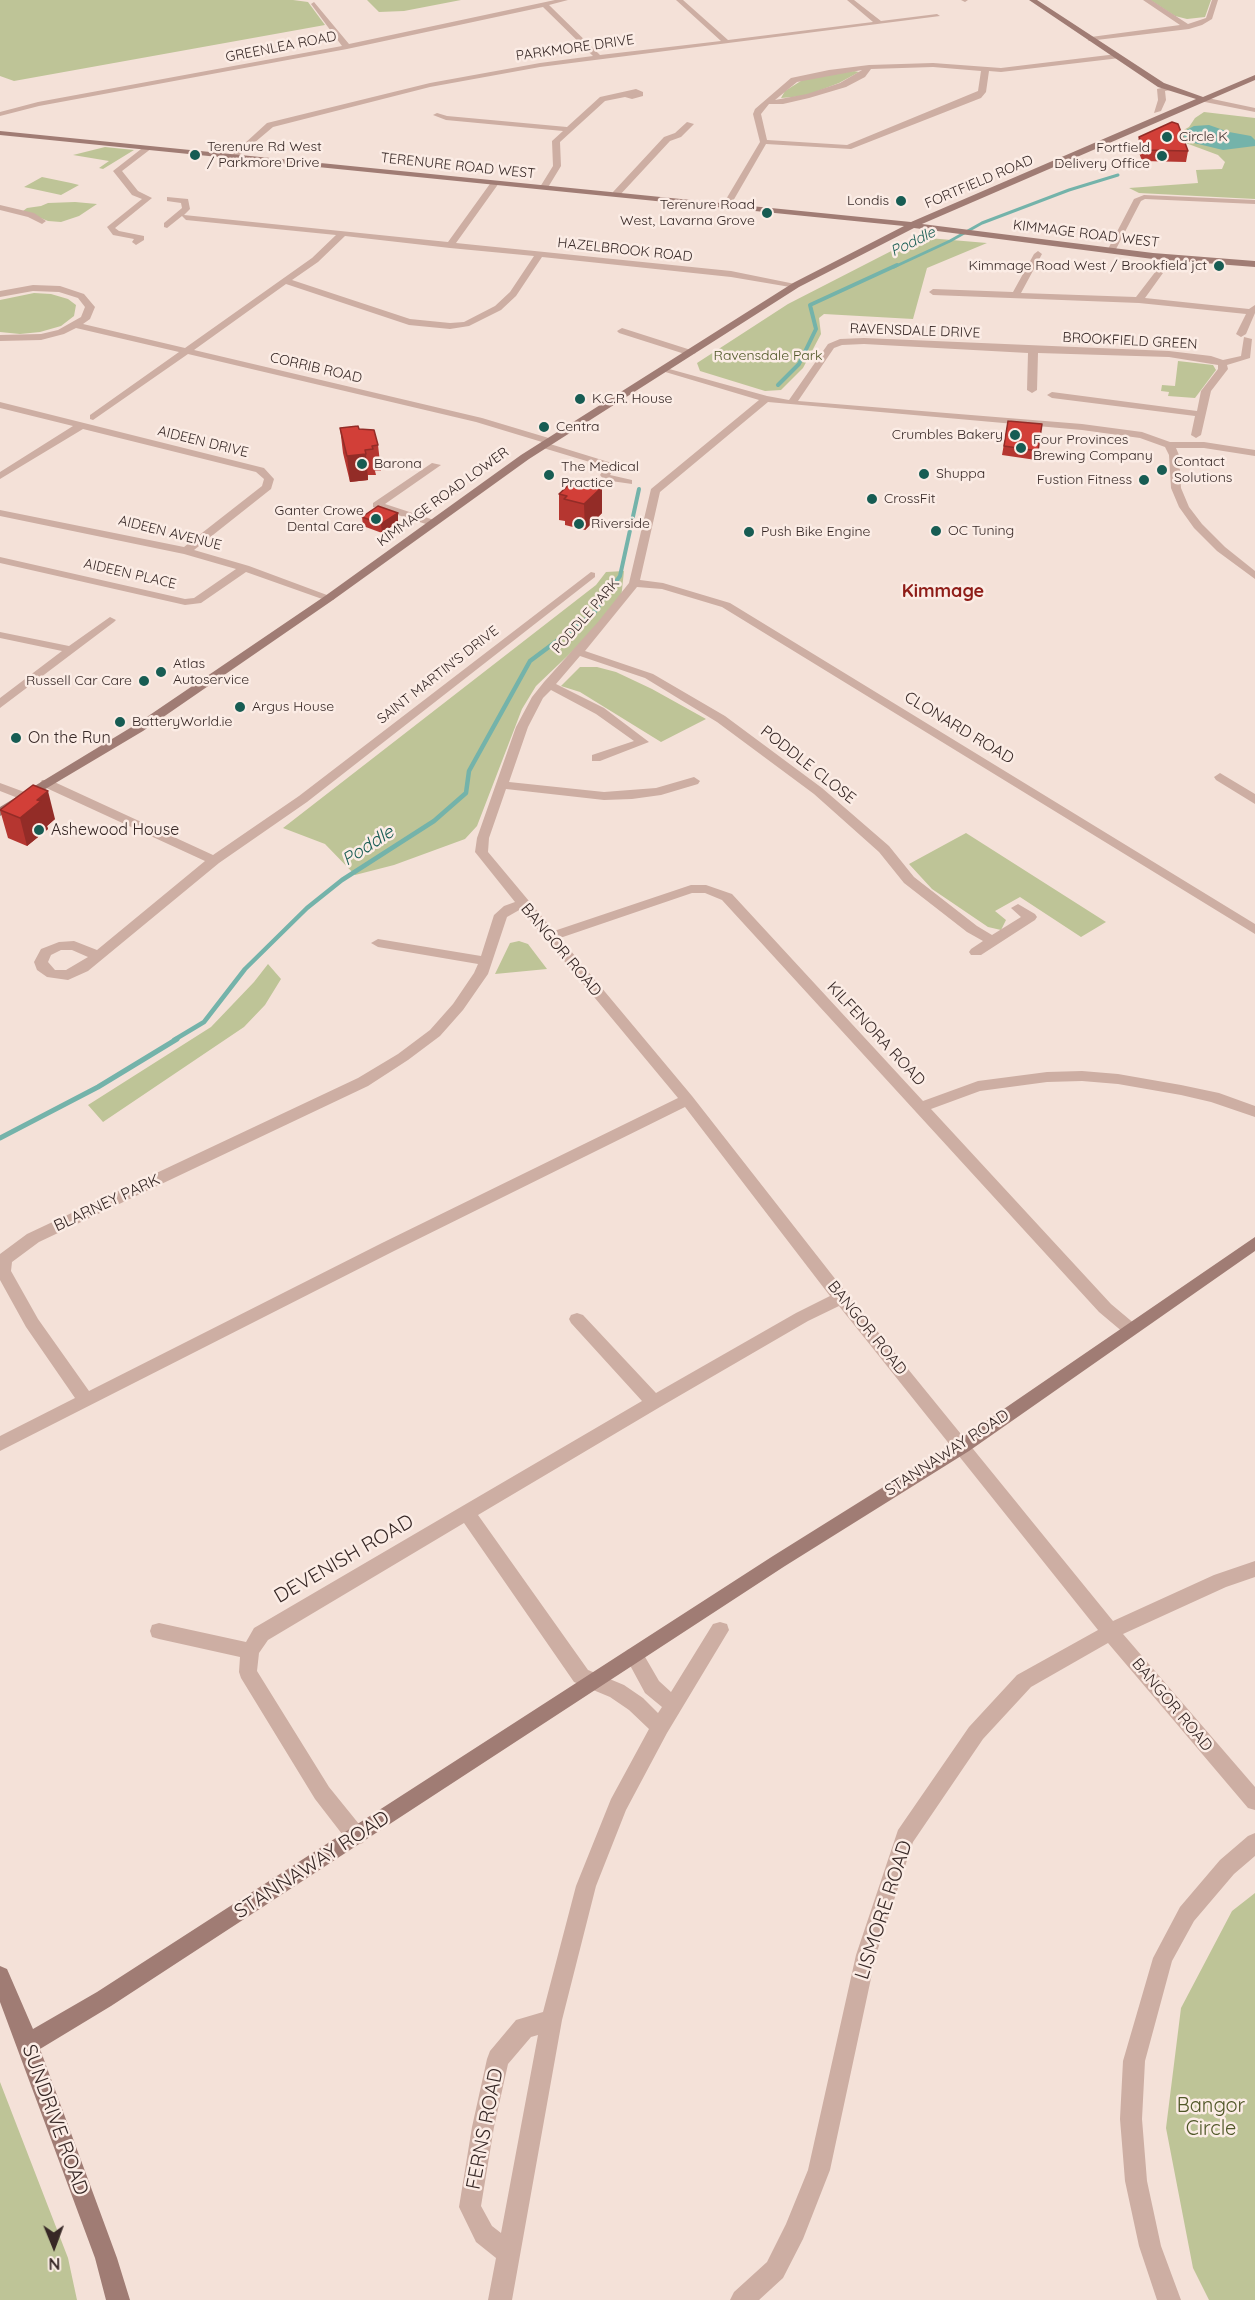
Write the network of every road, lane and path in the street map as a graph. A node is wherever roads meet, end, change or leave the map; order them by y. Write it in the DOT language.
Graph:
graph roads {
  1 [pos="566,0"];
  2 [pos="679,0"];
  3 [pos="850,0"];
  4 [pos="1032,0"];
  5 [pos="1146,0"];
  6 [pos="1215,0"];
  7 [pos="314,4"];
  8 [pos="544,4"];
  9 [pos="937,16"];
  10 [pos="879,23"];
  11 [pos="1189,27"];
  12 [pos="1091,39"];
  13 [pos="727,42"];
  14 [pos="347,47"];
  15 [pos="1117,56"];
  16 [pos="599,58"];
  17 [pos="869,67"];
  18 [pos="985,71"];
  19 [pos="1255,77"];
  20 [pos="1167,88"];
  21 [pos="624,95"];
  22 [pos="1203,99"];
  23 [pos="766,102"];
  24 [pos="1255,110"];
  25 [pos="1157,111"];
  26 [pos="0,114"];
  27 [pos="437,115"];
  28 [pos="690,124"];
  29 [pos="567,129"];
  30 [pos="0,133"];
  31 [pos="764,142"];
  32 [pos="148,148"];
  33 [pos="235,157"];
  34 [pos="117,171"];
  35 [pos="109,176"];
  36 [pos="495,183"];
  37 [pos="544,188"];
  38 [pos="616,194"];
  39 [pos="170,199"];
  40 [pos="1255,202"];
  41 [pos="726,206"];
  42 [pos="0,207"];
  43 [pos="932,215"];
  44 [pos="186,217"];
  45 [pos="863,220"];
  46 [pos="42,221"];
  47 [pos="167,225"];
  48 [pos="914,225"];
  49 [pos="958,231"];
  50 [pos="342,234"];
  51 [pos="882,241"];
  52 [pos="136,242"];
  53 [pos="450,245"];
  54 [pos="1111,251"];
  55 [pos="1038,254"];
  56 [pos="539,255"];
  57 [pos="1255,264"];
  58 [pos="1159,273"];
  59 [pos="285,281"];
  60 [pos="796,285"];
  61 [pos="933,292"];
  62 [pos="0,294"];
  63 [pos="1015,296"];
  64 [pos="1139,300"];
  65 [pos="1253,310"];
  66 [pos="77,325"];
  67 [pos="622,331"];
  68 [pos="0,338"];
  69 [pos="1033,350"];
  70 [pos="188,351"];
  71 [pos="691,353"];
  72 [pos="1222,363"];
  73 [pos="665,369"];
  74 [pos="1032,390"];
  75 [pos="1052,394"];
  76 [pos="766,399"];
  77 [pos="792,403"];
  78 [pos="0,405"];
  79 [pos="1200,414"];
  80 [pos="93,417"];
  81 [pos="82,425"];
  82 [pos="1196,435"];
  83 [pos="546,443"];
  84 [pos="1169,445"];
  85 [pos="1255,453"];
  86 [pos="436,465"];
  87 [pos="0,476"];
  88 [pos="628,482"];
  89 [pos="0,513"];
  90 [pos="433,523"];
  91 [pos="186,551"];
  92 [pos="0,560"];
  93 [pos="245,568"];
  94 [pos="591,575"];
  95 [pos="1255,576"];
  96 [pos="634,583"];
  97 [pos="329,598"];
  98 [pos="110,620"];
  99 [pos="0,635"];
  100 [pos="71,650"];
  101 [pos="578,651"];
  102 [pos="548,684"];
  103 [pos="0,704"];
  104 [pos="596,758"];
  105 [pos="1220,777"];
  106 [pos="694,781"];
  107 [pos="46,783"];
  108 [pos="501,785"];
  109 [pos="0,787"];
  110 [pos="23,796"];
  111 [pos="1255,800"];
  112 [pos="0,812"];
  113 [pos="481,852"];
  114 [pos="214,860"];
  115 [pos="522,904"];
  116 [pos="1018,908"];
  117 [pos="1255,930"];
  118 [pos="550,937"];
  119 [pos="994,942"];
  120 [pos="378,943"];
  121 [pos="976,952"];
  122 [pos="98,956"];
  123 [pos="486,961"];
  124 [pos="687,1100"];
  125 [pos="920,1108"];
  126 [pos="1255,1112"];
  127 [pos="1255,1243"];
  128 [pos="841,1298"];
  129 [pos="577,1319"];
  130 [pos="1130,1329"];
  131 [pos="86,1400"];
  132 [pos="654,1402"];
  133 [pos="0,1444"];
  134 [pos="963,1446"];
  135 [pos="467,1513"];
  136 [pos="1255,1569"];
  137 [pos="720,1630"];
  138 [pos="159,1631"];
  139 [pos="1110,1631"];
  140 [pos="250,1650"];
  141 [pos="634,1656"];
  142 [pos="594,1682"];
  143 [pos="673,1705"];
  144 [pos="660,1727"];
  145 [pos="1255,1802"];
  146 [pos="356,1836"];
  147 [pos="1255,1843"];
  148 [pos="0,1976"];
  149 [pos="551,2020"];
  150 [pos="27,2044"];
  151 [pos="508,2253"];
  152 [pos="118,2300"];
  153 [pos="500,2300"];
  154 [pos="742,2300"];
  155 [pos="1168,2300"];
  1 -- 8 [label="street, GREENLEA ROAD"];
  2 -- 13 [label="street"];
  3 -- 10 [label="street"];
  4 -- 12 [label="main road"];
  5 -- 11 [label="street"];
  6 -- 11 [label="street"];
  7 -- 14 [label="street"];
  8 -- 14 [label="street, GREENLEA ROAD"];
  8 -- 16 [label="street"];
  9 -- 10 [label="street, PARKMORE DRIVE"];
  10 -- 13 [label="street, PARKMORE DRIVE"];
  11 -- 12 [label="street"];
  12 -- 15 [label="main road"];
  13 -- 16 [label="street, PARKMORE DRIVE"];
  14 -- 26 [label="street, GREENLEA ROAD"];
  15 -- 18 [label="street"];
  15 -- 20 [label="main road"];
  16 -- 33 [label="street, PARKMORE DRIVE"];
  17 -- 18 [label="street"];
  17 -- 23 [label="street"];
  17 -- 23 [label="street"];
  18 -- 31 [label="street"];
  19 -- 22 [label="main road, FORTFIELD ROAD"];
  20 -- 22 [label="main road"];
  20 -- 25 [label="street"];
  21 -- 29 [label="street"];
  22 -- 24 [label="street"];
  22 -- 43 [label="main road, FORTFIELD ROAD"];
  23 -- 31 [label="street"];
  27 -- 29 [label="street"];
  28 -- 38 [label="street"];
  29 -- 37 [label="street"];
  30 -- 32 [label="main road, TERENURE ROAD WEST"];
  31 -- 41 [label="street"];
  32 -- 33 [label="main road, TERENURE ROAD WEST"];
  32 -- 34 [label="street"];
  33 -- 36 [label="main road, TERENURE ROAD WEST"];
  34 -- 35 [label="street"];
  34 -- 52 [label="street"];
  36 -- 37 [label="main road, TERENURE ROAD WEST"];
  36 -- 53 [label="street"];
  37 -- 38 [label="main road, TERENURE ROAD WEST"];
  38 -- 41 [label="main road, TERENURE ROAD WEST"];
  39 -- 47 [label="street"];
  40 -- 54 [label="street"];
  41 -- 45 [label="main road, TERENURE ROAD WEST"];
  42 -- 46 [label="street"];
  43 -- 48 [label="main road, FORTFIELD ROAD"];
  43 -- 49 [label="main road"];
  44 -- 50 [label="street, HAZELBROOK ROAD"];
  45 -- 48 [label="main road, TERENURE ROAD WEST"];
  45 -- 51 [label="main road"];
  48 -- 49 [label="main road, KIMMAGE ROAD WEST"];
  48 -- 51 [label="main road, KIMMAGE ROAD LOWER"];
  49 -- 51 [label="main road"];
  49 -- 54 [label="main road, KIMMAGE ROAD WEST"];
  50 -- 53 [label="street, HAZELBROOK ROAD"];
  50 -- 59 [label="street"];
  51 -- 60 [label="main road, KIMMAGE ROAD LOWER"];
  53 -- 56 [label="street, HAZELBROOK ROAD"];
  54 -- 57 [label="main road, KIMMAGE ROAD WEST"];
  55 -- 63 [label="street"];
  56 -- 59 [label="street"];
  56 -- 60 [label="street, HAZELBROOK ROAD"];
  58 -- 64 [label="street"];
  59 -- 70 [label="street"];
  60 -- 71 [label="main road, KIMMAGE ROAD LOWER"];
  61 -- 63 [label="street"];
  62 -- 66 [label="street"];
  63 -- 64 [label="street"];
  64 -- 65 [label="street"];
  65 -- 72 [label="street"];
  66 -- 68 [label="street"];
  66 -- 70 [label="street, CORRIB ROAD"];
  67 -- 71 [label="street"];
  69 -- 72 [label="street, BROOKFIELD GREEN"];
  69 -- 74 [label="street"];
  69 -- 77 [label="street, RAVENSDALE DRIVE"];
  70 -- 80 [label="street"];
  70 -- 83 [label="street, CORRIB ROAD"];
  71 -- 73 [label="main road, KIMMAGE ROAD LOWER"];
  72 -- 79 [label="street"];
  73 -- 76 [label="street"];
  73 -- 83 [label="main road, KIMMAGE ROAD LOWER"];
  75 -- 79 [label="street"];
  76 -- 77 [label="street"];
  76 -- 96 [label="street, PODDLE PARK"];
  77 -- 84 [label="street"];
  78 -- 81 [label="street"];
  79 -- 82 [label="street"];
  81 -- 87 [label="street"];
  81 -- 91 [label="street, AIDEEN DRIVE"];
  83 -- 88 [label="street, CORRIB ROAD"];
  83 -- 90 [label="main road, KIMMAGE ROAD LOWER"];
  84 -- 85 [label="street"];
  84 -- 95 [label="street"];
  86 -- 90 [label="street"];
  89 -- 91 [label="street, AIDEEN AVENUE"];
  90 -- 97 [label="main road, KIMMAGE ROAD LOWER"];
  91 -- 93 [label="street, AIDEEN AVENUE"];
  92 -- 93 [label="street, AIDEEN PLACE"];
  93 -- 97 [label="street, AIDEEN AVENUE"];
  94 -- 114 [label="street, SAINT MARTIN'S DRIVE"];
  96 -- 101 [label="street, PODDLE PARK"];
  96 -- 117 [label="street, CLONARD ROAD"];
  97 -- 107 [label="main road, KIMMAGE ROAD LOWER"];
  98 -- 100 [label="street"];
  99 -- 100 [label="street"];
  100 -- 103 [label="street"];
  101 -- 102 [label="street, PODDLE PARK"];
  101 -- 119 [label="street, PODDLE CLOSE"];
  102 -- 104 [label="street"];
  102 -- 108 [label="street, PODDLE PARK"];
  105 -- 111 [label="street"];
  106 -- 108 [label="street"];
  107 -- 110 [label="main road, KIMMAGE ROAD LOWER"];
  107 -- 114 [label="street"];
  108 -- 113 [label="street, PODDLE PARK"];
  109 -- 110 [label="street"];
  110 -- 112 [label="main road, KIMMAGE ROAD LOWER"];
  113 -- 115 [label="street, BANGOR ROAD"];
  114 -- 122 [label="street, SAINT MARTIN'S DRIVE"];
  115 -- 118 [label="street, BANGOR ROAD"];
  115 -- 123 [label="street, BLARNEY PARK"];
  116 -- 119 [label="street"];
  118 -- 124 [label="street, BANGOR ROAD"];
  118 -- 125 [label="street, KILFENORA ROAD"];
  119 -- 121 [label="street"];
  120 -- 123 [label="street"];
  123 -- 131 [label="street, BLARNEY PARK"];
  124 -- 128 [label="street, BANGOR ROAD"];
  124 -- 131 [label="street"];
  125 -- 126 [label="street"];
  125 -- 130 [label="street, KILFENORA ROAD"];
  127 -- 130 [label="main road, STANNAWAY ROAD"];
  128 -- 132 [label="street, DEVENISH ROAD"];
  128 -- 134 [label="street, BANGOR ROAD"];
  129 -- 132 [label="street"];
  130 -- 134 [label="main road, STANNAWAY ROAD"];
  131 -- 133 [label="street"];
  132 -- 135 [label="street, DEVENISH ROAD"];
  134 -- 139 [label="street, BANGOR ROAD"];
  134 -- 141 [label="main road, STANNAWAY ROAD"];
  135 -- 140 [label="street, DEVENISH ROAD"];
  135 -- 142 [label="street"];
  136 -- 139 [label="street, LISMORE ROAD"];
  137 -- 143 [label="street"];
  138 -- 140 [label="street"];
  139 -- 145 [label="street, BANGOR ROAD"];
  139 -- 154 [label="street, LISMORE ROAD"];
  140 -- 146 [label="street"];
  141 -- 142 [label="main road, STANNAWAY ROAD"];
  141 -- 143 [label="street"];
  142 -- 144 [label="street"];
  142 -- 146 [label="main road, STANNAWAY ROAD"];
  143 -- 144 [label="street"];
  144 -- 149 [label="street"];
  146 -- 150 [label="main road, STANNAWAY ROAD"];
  147 -- 155 [label="street"];
  148 -- 150 [label="main road, SUNDRIVE ROAD"];
  149 -- 151 [label="street"];
  149 -- 151 [label="street, FERNS ROAD"];
  150 -- 152 [label="main road, SUNDRIVE ROAD"];
  151 -- 153 [label="street"];
}
